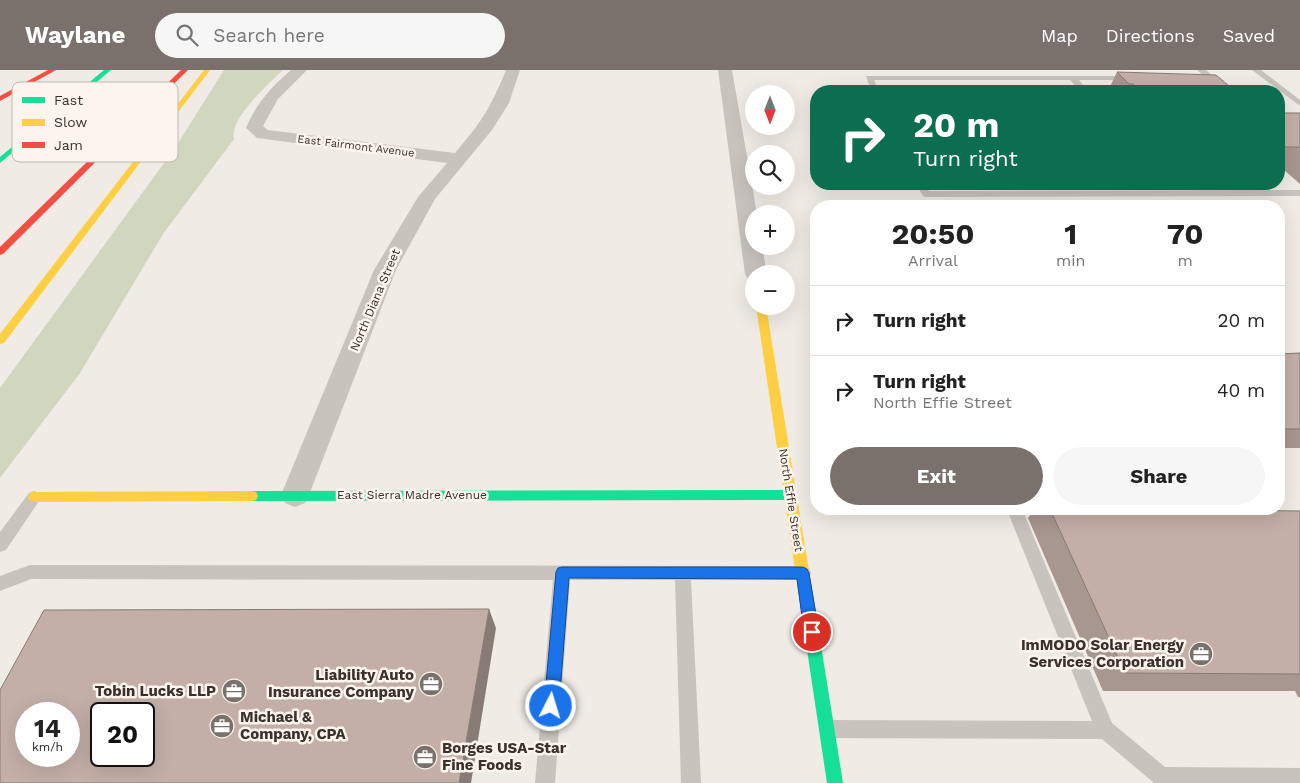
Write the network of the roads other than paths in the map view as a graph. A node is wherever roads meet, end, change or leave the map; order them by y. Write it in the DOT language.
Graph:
graph roads {
  1 [pos="52,70"];
  2 [pos="108,70"];
  3 [pos="186,70"];
  4 [pos="207,70"];
  5 [pos="300,70"];
  6 [pos="513,70"];
  7 [pos="725,70"];
  8 [pos="1201,70"];
  9 [pos="1256,70"];
  10 [pos="1072,78"];
  11 [pos="1140,78"];
  12 [pos="30,82"];
  13 [pos="94,82"];
  14 [pos="174,82"];
  15 [pos="872,85"];
  16 [pos="1078,85"];
  17 [pos="1219,85"];
  18 [pos="1275,85"];
  19 [pos="12,92"];
  20 [pos="1285,92"];
  21 [pos="0,99"];
  22 [pos="1300,104"];
  23 [pos="178,108"];
  24 [pos="12,151"];
  25 [pos="460,159"];
  26 [pos="0,161"];
  27 [pos="92,162"];
  28 [pos="137,162"];
  29 [pos="924,190"];
  30 [pos="1174,190"];
  31 [pos="1177,193"];
  32 [pos="1300,193"];
  33 [pos="0,253"];
  34 [pos="755,265"];
  35 [pos="762,315"];
  36 [pos="0,341"];
  37 [pos="295,495"];
  38 [pos="790,495"];
  39 [pos="34,497"];
  40 [pos="1017,515"];
  41 [pos="0,545"];
  42 [pos="562,572"];
  43 [pos="683,572"];
  44 [pos="803,573"];
  45 [pos="0,584"];
  46 [pos="826,729"];
  47 [pos="1105,730"];
  48 [pos="1300,778"];
  49 [pos="545,783"];
  50 [pos="691,783"];
  51 [pos="835,783"];
  1 -- 12 [label="main road"];
  2 -- 13 [label="main road"];
  3 -- 14 [label="main road"];
  4 -- 23 [label="main road"];
  5 -- 25 [label="street, East Fairmont Avenue"];
  6 -- 25 [label="street, North Diana Street"];
  7 -- 34 [label="street"];
  8 -- 17 [label="lane"];
  9 -- 18 [label="lane"];
  10 -- 11 [label="lane"];
  10 -- 15 [label="lane"];
  10 -- 16 [label="lane"];
  19 -- 21 [label="main road"];
  20 -- 22 [label="lane"];
  24 -- 26 [label="main road"];
  25 -- 37 [label="street, North Diana Street"];
  27 -- 33 [label="main road"];
  28 -- 36 [label="main road"];
  29 -- 31 [label="lane"];
  30 -- 31 [label="lane"];
  31 -- 32 [label="lane"];
  35 -- 38 [label="main road, North Effie Street"];
  37 -- 38 [label="main road, East Sierra Madre Avenue"];
  37 -- 39 [label="main road, East Sierra Madre Avenue"];
  38 -- 44 [label="main road, North Effie Street"];
  39 -- 41 [label="lane"];
  40 -- 47 [label="lane"];
  42 -- 43 [label="lane"];
  42 -- 45 [label="lane"];
  42 -- 49 [label="lane"];
  43 -- 44 [label="lane"];
  43 -- 50 [label="lane"];
  44 -- 46 [label="main road, North Effie Street"];
  46 -- 47 [label="lane"];
  46 -- 51 [label="main road, North Effie Street"];
  47 -- 48 [label="lane"];
}
